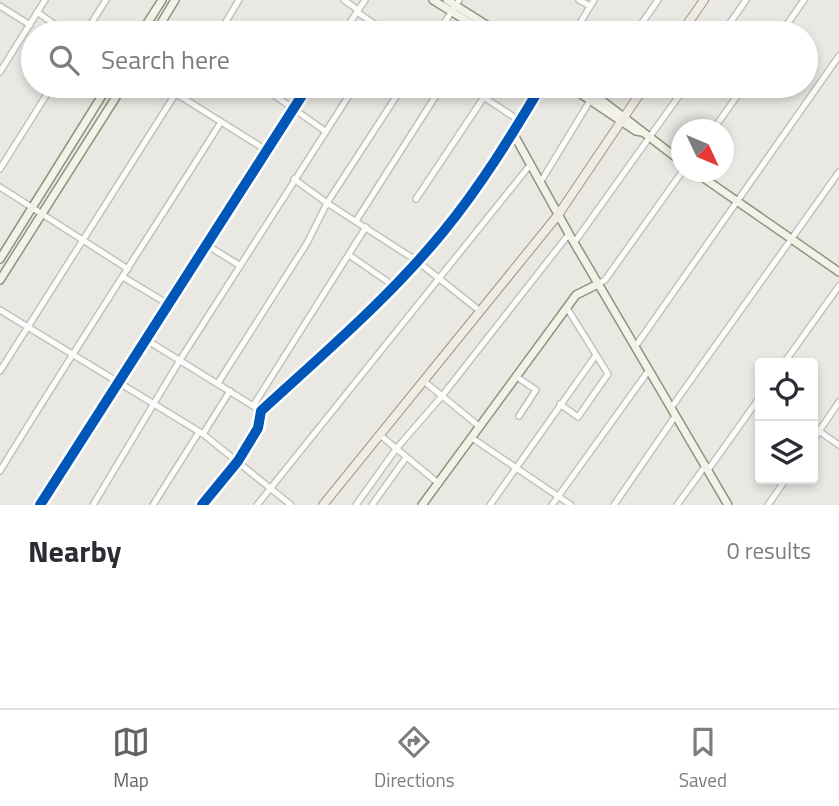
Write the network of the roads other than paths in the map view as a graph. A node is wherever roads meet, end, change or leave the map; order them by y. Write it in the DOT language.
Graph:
graph roads {
  1 [pos="45,0"];
  2 [pos="106,0"];
  3 [pos="162,0"];
  4 [pos="175,0"];
  5 [pos="239,0"];
  6 [pos="344,0"];
  7 [pos="365,0"];
  8 [pos="433,0"];
  9 [pos="447,0"];
  10 [pos="579,0"];
  11 [pos="594,0"];
  12 [pos="658,0"];
  13 [pos="704,0"];
  14 [pos="746,0"];
  15 [pos="804,0"];
  16 [pos="0,6"];
  17 [pos="456,6"];
  18 [pos="590,6"];
  19 [pos="358,11"];
  20 [pos="37,12"];
  21 [pos="24,21"];
  22 [pos="32,21"];
  23 [pos="50,21"];
  24 [pos="93,21"];
  25 [pos="149,21"];
  26 [pos="162,21"];
  27 [pos="226,21"];
  28 [pos="351,21"];
  29 [pos="372,21"];
  30 [pos="446,21"];
  31 [pos="473,21"];
  32 [pos="480,21"];
  33 [pos="581,21"];
  34 [pos="643,21"];
  35 [pos="689,21"];
  36 [pos="731,21"];
  37 [pos="789,21"];
  38 [pos="21,39"];
  39 [pos="839,56"];
  40 [pos="0,72"];
  41 [pos="818,86"];
  42 [pos="44,98"];
  43 [pos="101,98"];
  44 [pos="115,98"];
  45 [pos="175,98"];
  46 [pos="184,98"];
  47 [pos="278,98"];
  48 [pos="300,98"];
  49 [pos="347,98"];
  50 [pos="395,98"];
  51 [pos="434,98"];
  52 [pos="483,98"];
  53 [pos="486,98"];
  54 [pos="534,98"];
  55 [pos="592,98"];
  56 [pos="594,98"];
  57 [pos="636,98"];
  58 [pos="677,98"];
  59 [pos="736,98"];
  60 [pos="810,98"];
  61 [pos="293,108"];
  62 [pos="622,118"];
  63 [pos="721,119"];
  64 [pos="520,121"];
  65 [pos="221,122"];
  66 [pos="325,131"];
  67 [pos="513,133"];
  68 [pos="649,138"];
  69 [pos="266,150"];
  70 [pos="671,154"];
  71 [pos="530,165"];
  72 [pos="0,169"];
  73 [pos="839,172"];
  74 [pos="294,179"];
  75 [pos="675,182"];
  76 [pos="709,182"];
  77 [pos="540,183"];
  78 [pos="0,187"];
  79 [pos="416,199"];
  80 [pos="738,202"];
  81 [pos="327,203"];
  82 [pos="33,208"];
  83 [pos="41,213"];
  84 [pos="558,215"];
  85 [pos="356,221"];
  86 [pos="366,228"];
  87 [pos="569,234"];
  88 [pos="792,239"];
  89 [pos="83,240"];
  90 [pos="574,243"];
  91 [pos="205,244"];
  92 [pos="349,255"];
  93 [pos="0,259"];
  94 [pos="417,261"];
  95 [pos="239,265"];
  96 [pos="128,269"];
  97 [pos="839,272"];
  98 [pos="123,277"];
  99 [pos="440,279"];
  100 [pos="0,280"];
  101 [pos="598,284"];
  102 [pos="394,286"];
  103 [pos="839,286"];
  104 [pos="168,304"];
  105 [pos="567,307"];
  106 [pos="0,310"];
  107 [pos="480,311"];
  108 [pos="28,327"];
  109 [pos="145,339"];
  110 [pos="635,347"];
  111 [pos="72,353"];
  112 [pos="596,355"];
  113 [pos="788,358"];
  114 [pos="180,360"];
  115 [pos="649,370"];
  116 [pos="0,371"];
  117 [pos="517,377"];
  118 [pos="119,382"];
  119 [pos="425,382"];
  120 [pos="218,383"];
  121 [pos="230,391"];
  122 [pos="442,396"];
  123 [pos="839,402"];
  124 [pos="153,403"];
  125 [pos="560,404"];
  126 [pos="755,404"];
  127 [pos="253,406"];
  128 [pos="261,411"];
  129 [pos="673,412"];
  130 [pos="519,416"];
  131 [pos="480,427"];
  132 [pos="819,431"];
  133 [pos="201,433"];
  134 [pos="380,435"];
  135 [pos="472,438"];
  136 [pos="839,445"];
  137 [pos="396,449"];
  138 [pos="405,459"];
  139 [pos="238,461"];
  140 [pos="516,467"];
  141 [pos="707,467"];
  142 [pos="0,471"];
  143 [pos="438,484"];
  144 [pos="783,484"];
  145 [pos="270,489"];
  146 [pos="558,496"];
  147 [pos="40,505"];
  148 [pos="93,505"];
  149 [pos="153,505"];
  150 [pos="202,505"];
  151 [pos="257,505"];
  152 [pos="291,505"];
  153 [pos="323,505"];
  154 [pos="356,505"];
  155 [pos="372,505"];
  156 [pos="422,505"];
  157 [pos="490,505"];
  158 [pos="552,505"];
  159 [pos="571,505"];
  160 [pos="614,505"];
  161 [pos="677,505"];
  162 [pos="728,505"];
  163 [pos="768,505"];
  1 -- 20 [label="street"];
  2 -- 24 [label="street"];
  3 -- 25 [label="main road"];
  4 -- 26 [label="main road"];
  5 -- 27 [label="street"];
  6 -- 19 [label="street"];
  7 -- 19 [label="street"];
  8 -- 17 [label="main road"];
  9 -- 17 [label="main road"];
  10 -- 18 [label="street"];
  11 -- 18 [label="street"];
  12 -- 34 [label="street"];
  13 -- 35 [label="main road"];
  14 -- 36 [label="street"];
  15 -- 37 [label="street"];
  16 -- 21 [label="street"];
  17 -- 30 [label="street"];
  17 -- 31 [label="main road"];
  17 -- 32 [label="main road"];
  18 -- 33 [label="street"];
  19 -- 28 [label="street"];
  19 -- 29 [label="street"];
  20 -- 22 [label="street"];
  20 -- 23 [label="street"];
  38 -- 40 [label="street"];
  39 -- 41 [label="street"];
  42 -- 72 [label="street"];
  43 -- 82 [label="main road"];
  44 -- 83 [label="main road"];
  45 -- 89 [label="street"];
  46 -- 65 [label="street"];
  47 -- 61 [label="street"];
  48 -- 61 [label="street"];
  49 -- 66 [label="street"];
  50 -- 81 [label="street"];
  51 -- 85 [label="street"];
  52 -- 79 [label="street"];
  53 -- 64 [label="street"];
  54 -- 64 [label="street"];
  55 -- 77 [label="street"];
  56 -- 62 [label="main road"];
  57 -- 62 [label="main road"];
  58 -- 68 [label="street"];
  59 -- 63 [label="street"];
  60 -- 80 [label="street"];
  61 -- 66 [label="street"];
  61 -- 69 [label="street"];
  62 -- 68 [label="main road"];
  62 -- 84 [label="main road"];
  64 -- 67 [label="street"];
  65 -- 69 [label="street"];
  65 -- 96 [label="street"];
  66 -- 74 [label="street"];
  67 -- 71 [label="main road"];
  67 -- 94 [label="street"];
  68 -- 70 [label="main road"];
  68 -- 90 [label="street"];
  69 -- 91 [label="street"];
  71 -- 77 [label="main road"];
  71 -- 99 [label="street"];
  73 -- 88 [label="street"];
  74 -- 81 [label="street"];
  74 -- 95 [label="street"];
  75 -- 101 [label="street"];
  76 -- 80 [label="main road"];
  77 -- 84 [label="main road"];
  78 -- 82 [label="street"];
  80 -- 88 [label="main road"];
  80 -- 110 [label="street"];
  81 -- 85 [label="street"];
  81 -- 120 [label="street"];
  82 -- 83 [label="street"];
  82 -- 93 [label="main road"];
  83 -- 89 [label="street"];
  83 -- 100 [label="main road"];
  84 -- 87 [label="main road"];
  84 -- 107 [label="main road"];
  85 -- 86 [label="street"];
  86 -- 92 [label="street"];
  86 -- 94 [label="street"];
  87 -- 90 [label="main road"];
  87 -- 122 [label="street"];
  88 -- 97 [label="main road"];
  88 -- 129 [label="street"];
  89 -- 96 [label="street"];
  89 -- 108 [label="street"];
  90 -- 101 [label="main road"];
  91 -- 95 [label="street"];
  91 -- 104 [label="street"];
  92 -- 102 [label="street"];
  92 -- 127 [label="street"];
  94 -- 99 [label="street"];
  94 -- 102 [label="street"];
  95 -- 114 [label="street"];
  96 -- 98 [label="street"];
  98 -- 104 [label="street"];
  98 -- 111 [label="street"];
  99 -- 107 [label="street"];
  99 -- 145 [label="street"];
  101 -- 105 [label="main road"];
  101 -- 110 [label="main road"];
  102 -- 128 [label="street"];
  103 -- 113 [label="street"];
  104 -- 109 [label="street"];
  105 -- 112 [label="street"];
  105 -- 117 [label="main road"];
  106 -- 108 [label="street"];
  107 -- 119 [label="main road"];
  108 -- 111 [label="street"];
  108 -- 116 [label="street"];
  109 -- 114 [label="street"];
  109 -- 118 [label="street"];
  110 -- 115 [label="main road"];
  111 -- 118 [label="street"];
  111 -- 142 [label="street"];
  112 -- 125 [label="street"];
  112 -- 125 [label="street"];
  114 -- 120 [label="street"];
  114 -- 124 [label="street"];
  115 -- 129 [label="main road"];
  115 -- 146 [label="street"];
  117 -- 130 [label="street"];
  117 -- 131 [label="main road"];
  118 -- 124 [label="street"];
  118 -- 147 [label="street"];
  119 -- 122 [label="street"];
  119 -- 134 [label="main road"];
  120 -- 121 [label="street"];
  121 -- 127 [label="street"];
  121 -- 133 [label="street"];
  122 -- 131 [label="street"];
  122 -- 137 [label="street"];
  123 -- 132 [label="street"];
  124 -- 133 [label="street"];
  124 -- 148 [label="street"];
  125 -- 140 [label="street"];
  126 -- 141 [label="street"];
  127 -- 128 [label="street"];
  128 -- 139 [label="street"];
  129 -- 141 [label="main road"];
  129 -- 160 [label="street"];
  131 -- 135 [label="main road"];
  132 -- 136 [label="street"];
  133 -- 139 [label="street"];
  133 -- 149 [label="street"];
  134 -- 137 [label="street"];
  134 -- 153 [label="main road"];
  135 -- 140 [label="street"];
  135 -- 143 [label="main road"];
  137 -- 138 [label="street"];
  137 -- 154 [label="street"];
  138 -- 143 [label="street"];
  138 -- 155 [label="street"];
  139 -- 145 [label="street"];
  139 -- 150 [label="street"];
  140 -- 146 [label="street"];
  140 -- 157 [label="street"];
  141 -- 161 [label="street"];
  141 -- 162 [label="main road"];
  143 -- 156 [label="main road"];
  144 -- 163 [label="street"];
  145 -- 151 [label="street"];
  145 -- 152 [label="street"];
  146 -- 158 [label="street"];
  146 -- 159 [label="street"];
}
